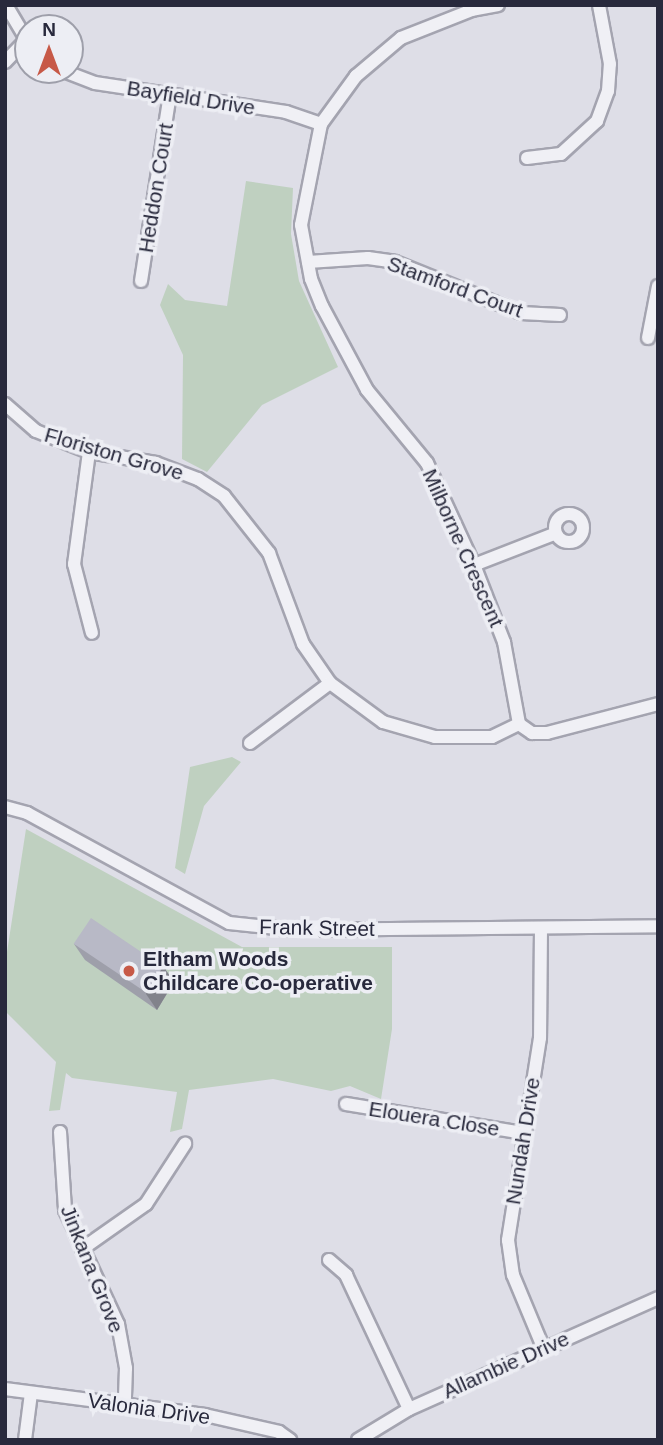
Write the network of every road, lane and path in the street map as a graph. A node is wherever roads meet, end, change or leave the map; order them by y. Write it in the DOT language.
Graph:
graph roads {
  1 [pos="498,5"];
  2 [pos="599,5"];
  3 [pos="84,79"];
  4 [pos="170,94"];
  5 [pos="321,124"];
  6 [pos="527,158"];
  7 [pos="308,262"];
  8 [pos="141,282"];
  9 [pos="658,286"];
  10 [pos="560,315"];
  11 [pos="648,338"];
  12 [pos="5,404"];
  13 [pos="89,452"];
  14 [pos="554,534"];
  15 [pos="474,565"];
  16 [pos="92,632"];
  17 [pos="330,683"];
  18 [pos="658,704"];
  19 [pos="519,724"];
  20 [pos="250,743"];
  21 [pos="5,807"];
  22 [pos="658,926"];
  23 [pos="541,928"];
  24 [pos="346,1104"];
  25 [pos="60,1132"];
  26 [pos="523,1133"];
  27 [pos="185,1144"];
  28 [pos="82,1248"];
  29 [pos="329,1260"];
  30 [pos="658,1297"];
  31 [pos="544,1347"];
  32 [pos="5,1389"];
  33 [pos="31,1393"];
  34 [pos="125,1406"];
  35 [pos="409,1409"];
  36 [pos="25,1440"];
  37 [pos="290,1440"];
  38 [pos="358,1440"];
  1 -- 5 [label="street, Milborne Crescent"];
  2 -- 6 [label="street"];
  3 -- 4 [label="street, Bayfield Drive"];
  4 -- 5 [label="street, Bayfield Drive"];
  4 -- 8 [label="street, Heddon Court"];
  5 -- 7 [label="street, Milborne Crescent"];
  7 -- 10 [label="street, Stamford Court"];
  7 -- 15 [label="street, Milborne Crescent"];
  9 -- 11 [label="street"];
  12 -- 13 [label="street, Floriston Grove"];
  13 -- 16 [label="street"];
  13 -- 17 [label="street, Floriston Grove"];
  14 -- 15 [label="street"];
  15 -- 19 [label="street, Milborne Crescent"];
  17 -- 19 [label="street, Floriston Grove"];
  17 -- 20 [label="street"];
  18 -- 19 [label="street"];
  21 -- 23 [label="street, Frank Street"];
  22 -- 23 [label="street, Frank Street"];
  23 -- 26 [label="street, Nundah Drive"];
  24 -- 26 [label="street, Elouera Close"];
  25 -- 28 [label="street, Jinkana Grove"];
  26 -- 31 [label="street, Nundah Drive"];
  27 -- 28 [label="street"];
  28 -- 34 [label="street, Jinkana Grove"];
  29 -- 35 [label="street"];
  30 -- 31 [label="street, Allambie Drive"];
  31 -- 35 [label="street, Allambie Drive"];
  32 -- 33 [label="street, Valonia Drive"];
  33 -- 34 [label="street, Valonia Drive"];
  33 -- 36 [label="street"];
  34 -- 37 [label="street, Valonia Drive"];
  35 -- 38 [label="street, Allambie Drive"];
}
